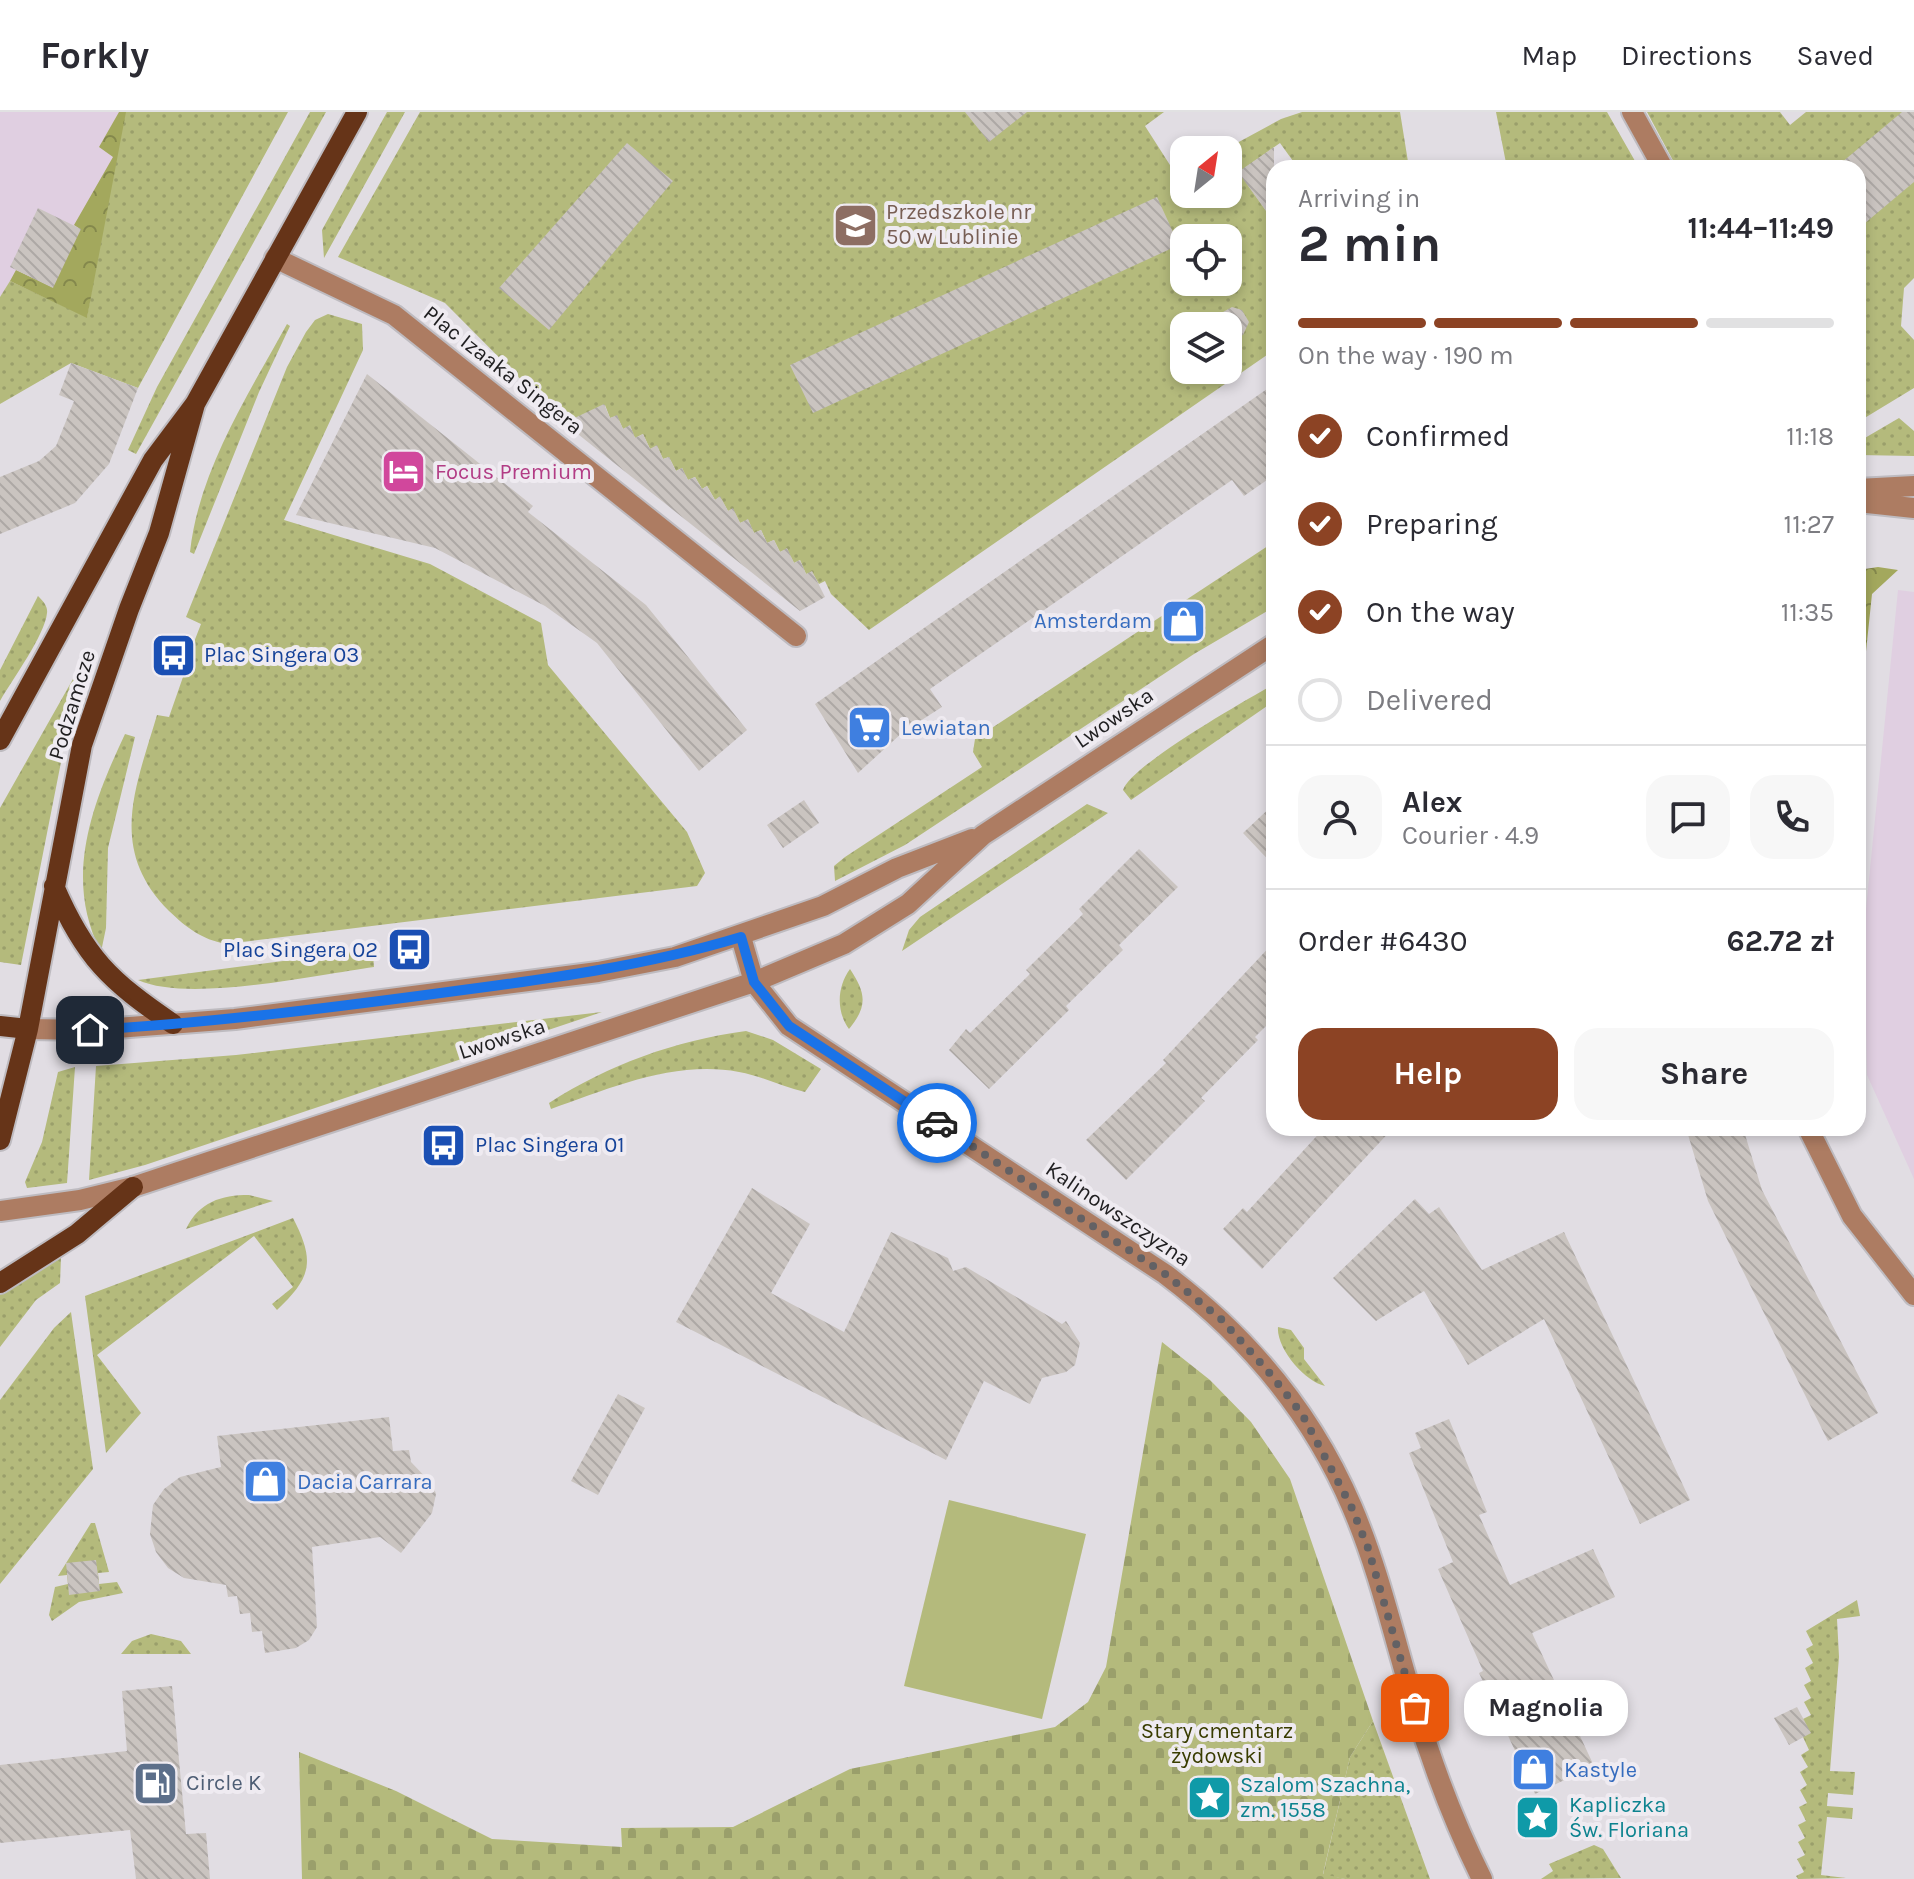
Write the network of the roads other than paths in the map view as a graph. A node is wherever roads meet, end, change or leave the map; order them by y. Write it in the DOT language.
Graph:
graph roads {
  1 [pos="357,112"];
  2 [pos="1632,112"];
  3 [pos="1659,160"];
  4 [pos="275,258"];
  5 [pos="195,404"];
  6 [pos="1914,486"];
  7 [pos="1866,489"];
  8 [pos="1866,503"];
  9 [pos="1914,508"];
  10 [pos="796,636"];
  11 [pos="1266,649"];
  12 [pos="0,740"];
  13 [pos="983,835"];
  14 [pos="54,886"];
  15 [pos="741,937"];
  16 [pos="754,982"];
  17 [pos="173,1024"];
  18 [pos="0,1026"];
  19 [pos="28,1029"];
  20 [pos="1812,1136"];
  21 [pos="0,1140"];
  22 [pos="133,1187"];
  23 [pos="0,1211"];
  24 [pos="0,1283"];
  25 [pos="1914,1295"];
  26 [pos="1482,1879"];
  1 -- 4 [label="main road, Podzamcze"];
  2 -- 3 [label="street"];
  4 -- 5 [label="main road, Podzamcze"];
  4 -- 10 [label="street, Plac Izaaka Singera"];
  5 -- 12 [label="main road, Podzamcze"];
  5 -- 14 [label="main road, Podzamcze"];
  6 -- 7 [label="street"];
  8 -- 9 [label="street"];
  11 -- 13 [label="street, Lwowska"];
  13 -- 15 [label="street, Lwowska"];
  13 -- 16 [label="street, Lwowska"];
  14 -- 17 [label="main road"];
  14 -- 19 [label="main road, Podzamcze"];
  15 -- 16 [label="street, Kalinowszczyzna"];
  15 -- 17 [label="street, Lwowska"];
  16 -- 22 [label="street, Lwowska"];
  16 -- 26 [label="street, Kalinowszczyzna"];
  17 -- 19 [label="street, Lwowska"];
  18 -- 19 [label="main road"];
  19 -- 21 [label="main road, Podzamcze"];
  20 -- 25 [label="street"];
  22 -- 23 [label="street, Lwowska"];
  22 -- 24 [label="main road"];
}
